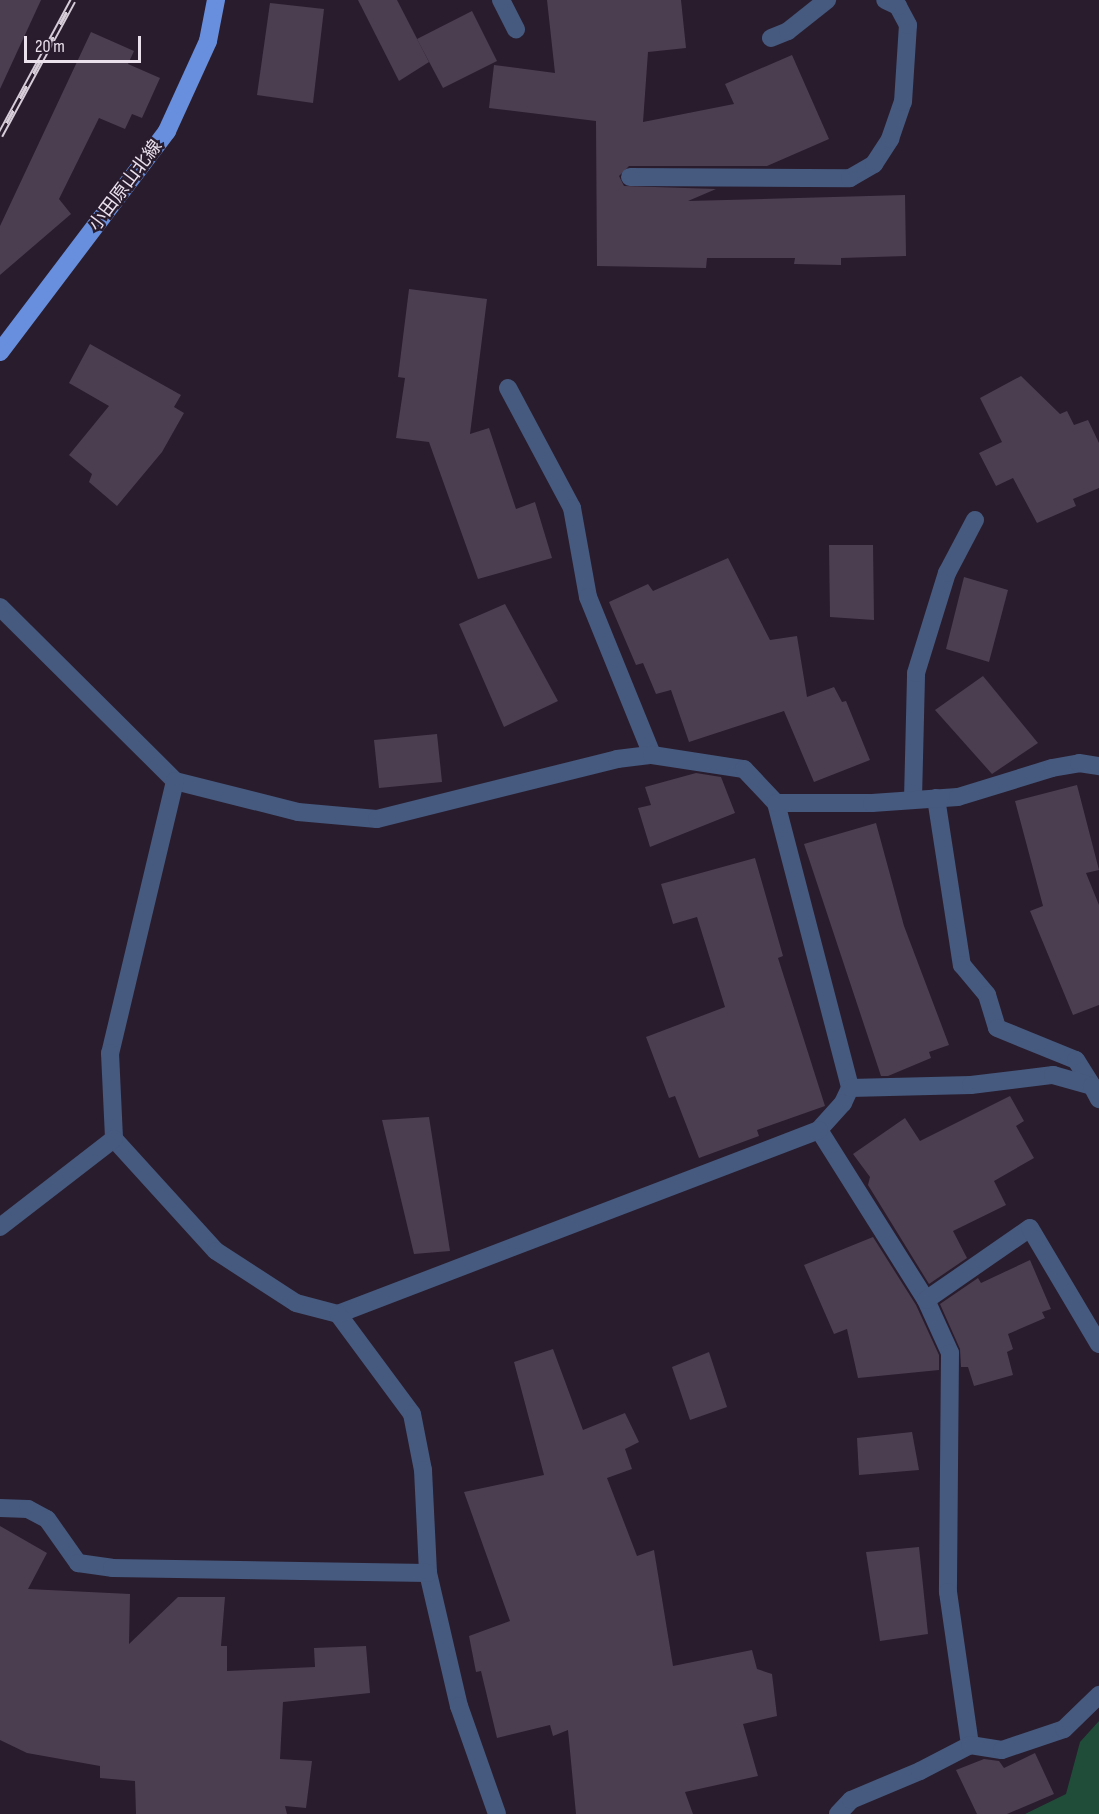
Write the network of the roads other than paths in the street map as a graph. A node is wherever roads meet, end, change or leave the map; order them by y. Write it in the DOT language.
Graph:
graph roads {
  1 [pos="216,0"];
  2 [pos="501,0"];
  3 [pos="827,0"];
  4 [pos="885,0"];
  5 [pos="516,29"];
  6 [pos="771,39"];
  7 [pos="630,177"];
  8 [pos="0,352"];
  9 [pos="508,388"];
  10 [pos="975,520"];
  11 [pos="0,607"];
  12 [pos="652,755"];
  13 [pos="1099,766"];
  14 [pos="176,781"];
  15 [pos="936,798"];
  16 [pos="913,799"];
  17 [pos="776,803"];
  18 [pos="850,1088"];
  19 [pos="1095,1093"];
  20 [pos="819,1130"];
  21 [pos="114,1138"];
  22 [pos="0,1227"];
  23 [pos="926,1300"];
  24 [pos="338,1314"];
  25 [pos="1099,1344"];
  26 [pos="0,1508"];
  27 [pos="428,1573"];
  28 [pos="1099,1695"];
  29 [pos="970,1745"];
  30 [pos="497,1814"];
  31 [pos="838,1814"];
  1 -- 8 [label="main road, 小田原山北線"];
  2 -- 5 [label="street"];
  3 -- 6 [label="street"];
  4 -- 7 [label="street"];
  9 -- 12 [label="street"];
  10 -- 16 [label="street"];
  11 -- 14 [label="street"];
  12 -- 14 [label="street"];
  12 -- 17 [label="street"];
  13 -- 15 [label="street"];
  14 -- 21 [label="street"];
  15 -- 16 [label="street"];
  15 -- 19 [label="street"];
  16 -- 17 [label="street"];
  17 -- 18 [label="street"];
  18 -- 19 [label="street"];
  18 -- 20 [label="street"];
  20 -- 23 [label="street"];
  20 -- 24 [label="street"];
  21 -- 22 [label="street"];
  21 -- 24 [label="street"];
  23 -- 25 [label="street"];
  23 -- 29 [label="street"];
  24 -- 27 [label="street"];
  26 -- 27 [label="street"];
  27 -- 30 [label="street"];
  28 -- 29 [label="street"];
  29 -- 31 [label="street"];
}
